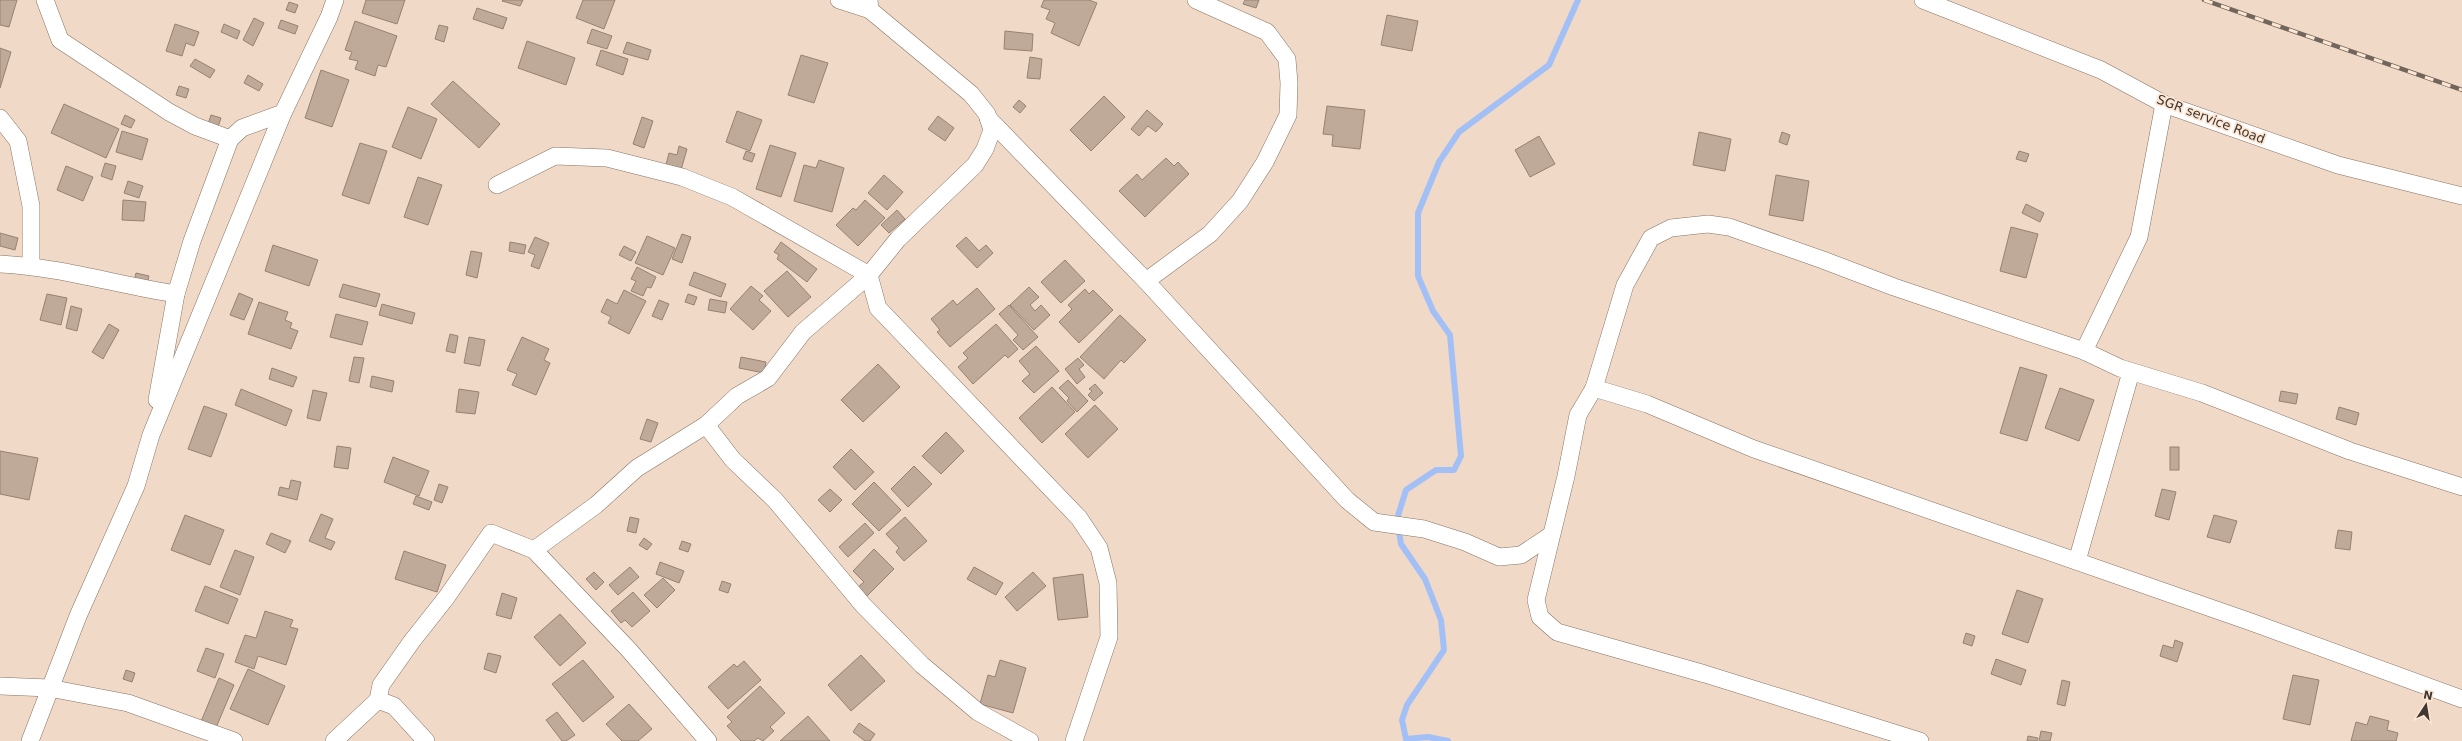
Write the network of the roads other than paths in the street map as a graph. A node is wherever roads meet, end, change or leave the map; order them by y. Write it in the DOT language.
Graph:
graph roads {
  1 [pos="45,0"];
  2 [pos="335,0"];
  3 [pos="839,0"];
  4 [pos="1196,0"];
  5 [pos="1923,0"];
  6 [pos="870,5"];
  7 [pos="2164,104"];
  8 [pos="283,113"];
  9 [pos="0,118"];
  10 [pos="988,118"];
  11 [pos="230,139"];
  12 [pos="497,185"];
  13 [pos="2462,196"];
  14 [pos="0,264"];
  15 [pos="31,266"];
  16 [pos="869,275"];
  17 [pos="1146,281"];
  18 [pos="176,294"];
  19 [pos="2084,351"];
  20 [pos="2131,372"];
  21 [pos="1594,388"];
  22 [pos="706,425"];
  23 [pos="151,435"];
  24 [pos="2462,487"];
  25 [pos="1550,535"];
  26 [pos="534,550"];
  27 [pos="2077,561"];
  28 [pos="0,686"];
  29 [pos="49,688"];
  30 [pos="2462,699"];
  31 [pos="378,700"];
  32 [pos="30,741"];
  33 [pos="234,741"];
  34 [pos="334,741"];
  35 [pos="426,741"];
  36 [pos="708,741"];
  37 [pos="1030,741"];
  38 [pos="1074,741"];
  39 [pos="1920,741"];
  1 -- 11 [label="street"];
  2 -- 8 [label="street"];
  3 -- 6 [label="street"];
  4 -- 17 [label="street"];
  5 -- 7 [label="street, SGR service Road"];
  6 -- 10 [label="street"];
  7 -- 13 [label="street, SGR service Road"];
  7 -- 19 [label="street"];
  8 -- 11 [label="street"];
  8 -- 23 [label="street"];
  9 -- 15 [label="street"];
  10 -- 16 [label="street"];
  10 -- 17 [label="street"];
  11 -- 18 [label="street"];
  12 -- 16 [label="street"];
  14 -- 15 [label="street"];
  15 -- 18 [label="street"];
  16 -- 22 [label="street"];
  16 -- 38 [label="street"];
  17 -- 25 [label="street"];
  18 -- 23 [label="street"];
  19 -- 20 [label="street"];
  19 -- 21 [label="street"];
  20 -- 24 [label="street"];
  20 -- 27 [label="street"];
  21 -- 25 [label="street"];
  21 -- 27 [label="street"];
  22 -- 26 [label="street"];
  22 -- 37 [label="street"];
  23 -- 29 [label="street"];
  25 -- 39 [label="street"];
  26 -- 31 [label="street"];
  26 -- 36 [label="street"];
  27 -- 30 [label="street"];
  28 -- 29 [label="street"];
  29 -- 32 [label="street"];
  29 -- 33 [label="street"];
  31 -- 34 [label="street"];
  31 -- 35 [label="street"];
}
